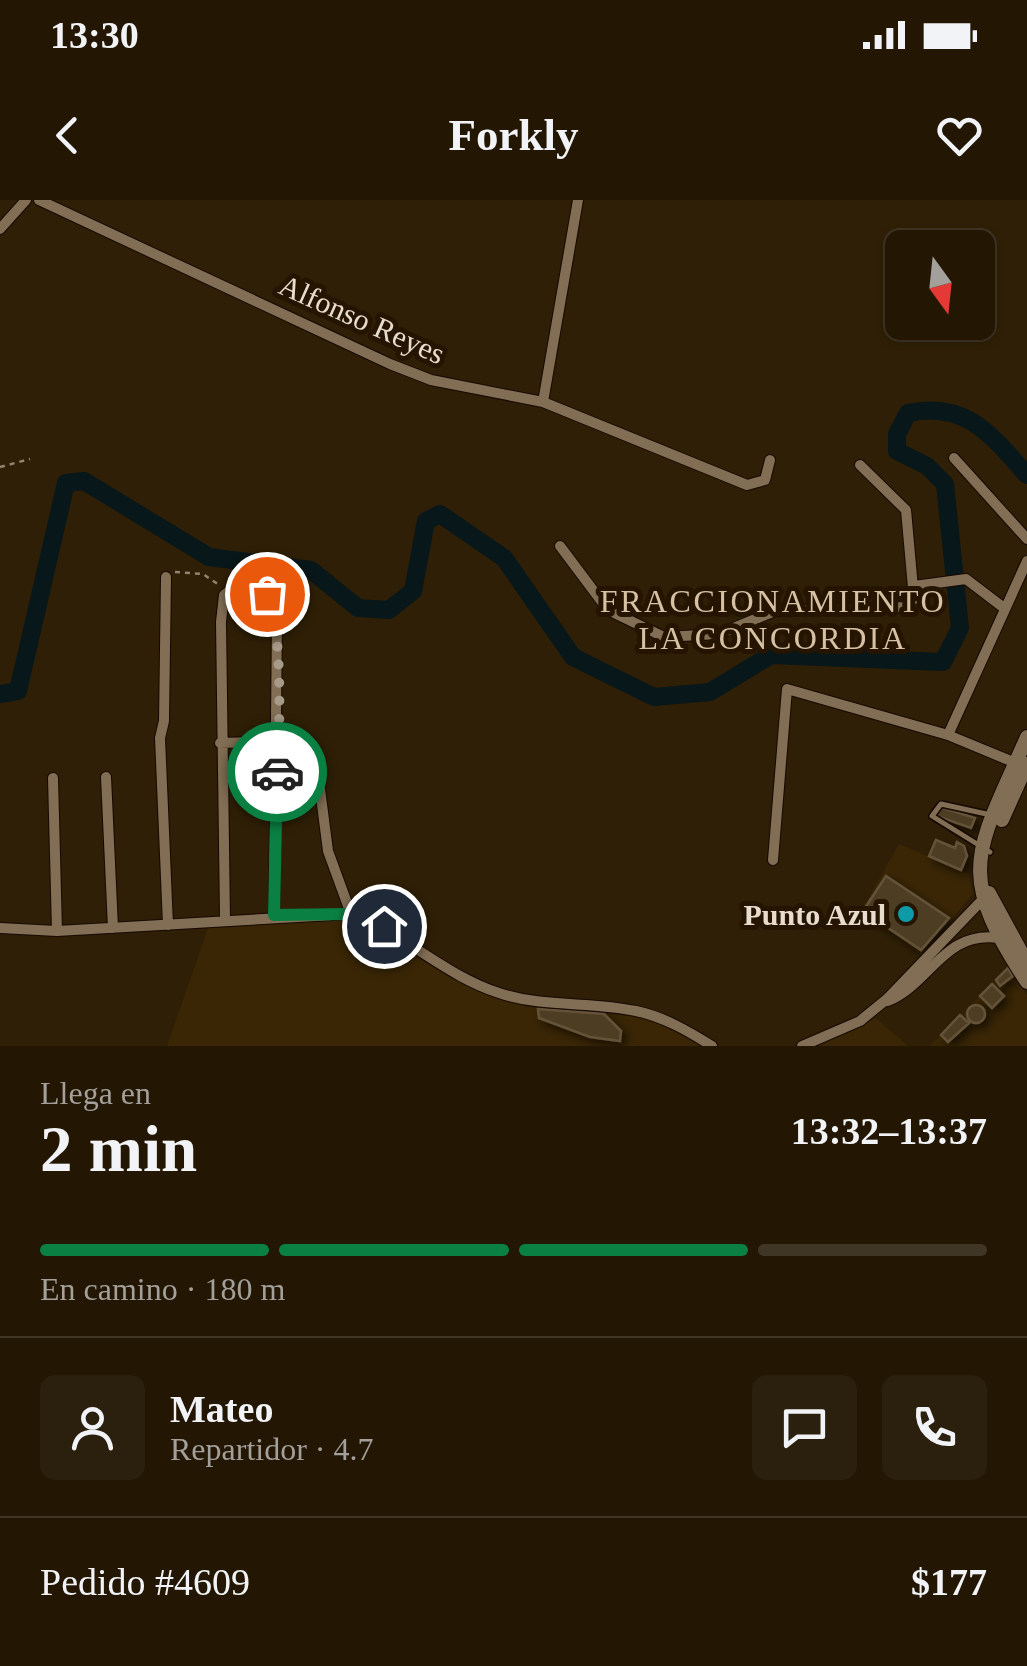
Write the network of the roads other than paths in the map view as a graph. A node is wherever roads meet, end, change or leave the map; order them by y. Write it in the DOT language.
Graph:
graph roads {
  1 [pos="26,200"];
  2 [pos="40,200"];
  3 [pos="578,200"];
  4 [pos="0,228"];
  5 [pos="543,402"];
  6 [pos="954,458"];
  7 [pos="770,460"];
  8 [pos="860,465"];
  9 [pos="1027,539"];
  10 [pos="560,546"];
  11 [pos="1027,561"];
  12 [pos="166,578"];
  13 [pos="914,586"];
  14 [pos="1004,608"];
  15 [pos="948,736"];
  16 [pos="1027,737"];
  17 [pos="220,743"];
  18 [pos="275,747"];
  19 [pos="315,750"];
  20 [pos="1023,765"];
  21 [pos="106,777"];
  22 [pos="53,778"];
  23 [pos="998,817"];
  24 [pos="986,850"];
  25 [pos="773,860"];
  26 [pos="985,895"];
  27 [pos="350,914"];
  28 [pos="274,915"];
  29 [pos="225,918"];
  30 [pos="168,925"];
  31 [pos="0,928"];
  32 [pos="113,928"];
  33 [pos="57,931"];
  34 [pos="999,938"];
  35 [pos="1020,958"];
  36 [pos="1027,982"];
  37 [pos="882,1003"];
  38 [pos="712,1046"];
  39 [pos="802,1046"];
  1 -- 4 [label="street"];
  2 -- 5 [label="street, Alfonso Reyes"];
  3 -- 5 [label="street"];
  5 -- 7 [label="street, Alfonso Reyes"];
  6 -- 9 [label="street"];
  8 -- 13 [label="street"];
  10 -- 13 [label="street"];
  11 -- 14 [label="street"];
  12 -- 30 [label="street"];
  13 -- 14 [label="street"];
  14 -- 15 [label="street"];
  15 -- 20 [label="street"];
  15 -- 25 [label="street"];
  16 -- 20 [label="main road"];
  17 -- 18 [label="street"];
  17 -- 18 [label="street"];
  17 -- 29 [label="street"];
  18 -- 28 [label="street"];
  19 -- 27 [label="street"];
  20 -- 23 [label="main road"];
  21 -- 32 [label="street"];
  22 -- 33 [label="street"];
  23 -- 24 [label="main road"];
  23 -- 24 [label="lane"];
  24 -- 26 [label="main road"];
  26 -- 34 [label="main road"];
  26 -- 35 [label="main road"];
  26 -- 37 [label="street"];
  27 -- 28 [label="street"];
  27 -- 38 [label="street"];
  28 -- 29 [label="street"];
  29 -- 30 [label="street"];
  30 -- 32 [label="street"];
  31 -- 33 [label="street"];
  32 -- 33 [label="street"];
  34 -- 35 [label="main road"];
  34 -- 37 [label="street"];
  35 -- 36 [label="main road"];
  37 -- 39 [label="street"];
}
